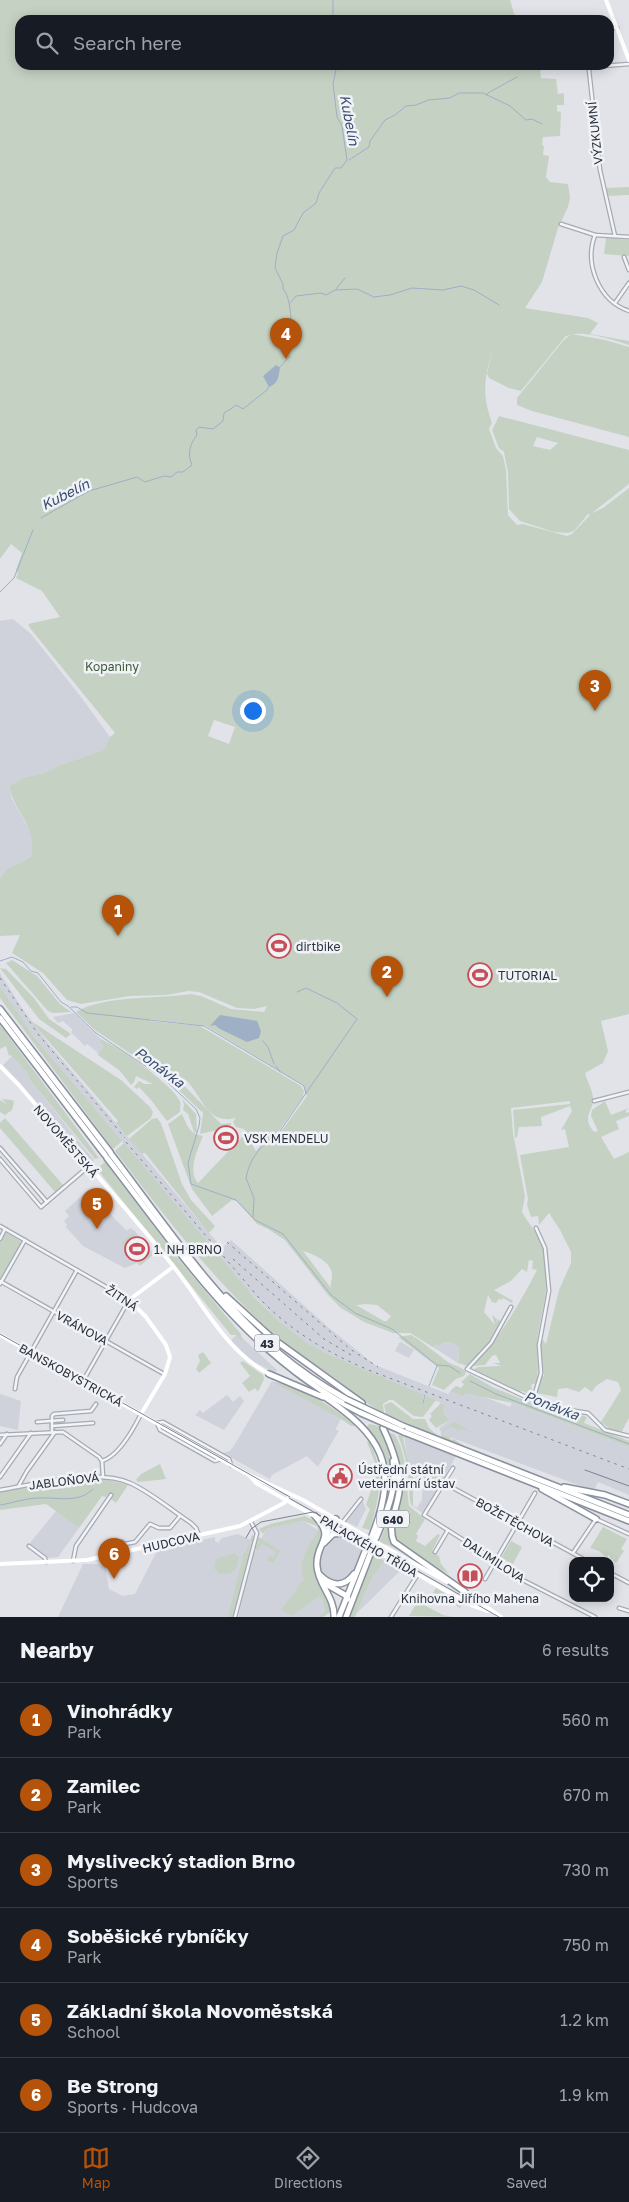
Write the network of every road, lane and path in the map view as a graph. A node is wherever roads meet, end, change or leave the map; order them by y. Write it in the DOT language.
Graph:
graph roads {
  1 [pos="606,0"];
  2 [pos="612,15"];
  3 [pos="614,20"];
  4 [pos="617,28"];
  5 [pos="628,52"];
  6 [pos="629,60"];
  7 [pos="629,64"];
  8 [pos="614,65"];
  9 [pos="589,70"];
  10 [pos="562,224"];
  11 [pos="595,235"];
  12 [pos="615,236"];
  13 [pos="629,237"];
  14 [pos="624,257"];
  15 [pos="629,270"];
  16 [pos="629,283"];
  17 [pos="614,302"];
  18 [pos="629,311"];
  19 [pos="0,1009"];
  20 [pos="0,1018"];
  21 [pos="0,1066"];
  22 [pos="629,1092"];
  23 [pos="594,1101"];
  24 [pos="0,1148"];
  25 [pos="108,1155"];
  26 [pos="0,1159"];
  27 [pos="88,1166"];
  28 [pos="47,1202"];
  29 [pos="0,1226"];
  30 [pos="536,1228"];
  31 [pos="6,1229"];
  32 [pos="0,1239"];
  33 [pos="25,1240"];
  34 [pos="173,1267"];
  35 [pos="77,1270"];
  36 [pos="203,1272"];
  37 [pos="0,1282"];
  38 [pos="128,1300"];
  39 [pos="511,1307"];
  40 [pos="54,1311"];
  41 [pos="0,1335"];
  42 [pos="106,1341"];
  43 [pos="31,1352"];
  44 [pos="165,1374"];
  45 [pos="269,1374"];
  46 [pos="296,1374"];
  47 [pos="82,1381"];
  48 [pos="15,1389"];
  49 [pos="326,1398"];
  50 [pos="533,1400"];
  51 [pos="362,1403"];
  52 [pos="96,1404"];
  53 [pos="361,1413"];
  54 [pos="141,1414"];
  55 [pos="52,1420"];
  56 [pos="63,1420"];
  57 [pos="37,1422"];
  58 [pos="93,1423"];
  59 [pos="157,1424"];
  60 [pos="52,1426"];
  61 [pos="383,1428"];
  62 [pos="31,1433"];
  63 [pos="54,1433"];
  64 [pos="0,1434"];
  65 [pos="7,1434"];
  66 [pos="629,1436"];
  67 [pos="0,1444"];
  68 [pos="390,1446"];
  69 [pos="102,1461"];
  70 [pos="232,1466"];
  71 [pos="453,1468"];
  72 [pos="249,1475"];
  73 [pos="103,1476"];
  74 [pos="0,1477"];
  75 [pos="531,1482"];
  76 [pos="444,1483"];
  77 [pos="552,1485"];
  78 [pos="18,1487"];
  79 [pos="0,1490"];
  80 [pos="535,1493"];
  81 [pos="111,1495"];
  82 [pos="291,1495"];
  83 [pos="102,1497"];
  84 [pos="361,1499"];
  85 [pos="107,1500"];
  86 [pos="288,1500"];
  87 [pos="629,1504"];
  88 [pos="621,1515"];
  89 [pos="629,1515"];
  90 [pos="180,1516"];
  91 [pos="315,1516"];
  92 [pos="336,1519"];
  93 [pos="596,1520"];
  94 [pos="629,1521"];
  95 [pos="251,1522"];
  96 [pos="342,1523"];
  97 [pos="517,1523"];
  98 [pos="332,1526"];
  99 [pos="448,1530"];
  100 [pos="344,1533"];
  101 [pos="629,1534"];
  102 [pos="198,1536"];
  103 [pos="122,1542"];
  104 [pos="324,1542"];
  105 [pos="29,1546"];
  106 [pos="435,1552"];
  107 [pos="573,1554"];
  108 [pos="579,1557"];
  109 [pos="495,1560"];
  110 [pos="73,1561"];
  111 [pos="362,1561"];
  112 [pos="46,1562"];
  113 [pos="0,1564"];
  114 [pos="418,1574"];
  115 [pos="320,1575"];
  116 [pos="614,1575"];
  117 [pos="485,1579"];
  118 [pos="629,1583"];
  119 [pos="325,1588"];
  120 [pos="356,1592"];
  121 [pos="466,1592"];
  122 [pos="347,1597"];
  123 [pos="618,1608"];
  124 [pos="629,1611"];
  125 [pos="492,1612"];
  126 [pos="346,1616"];
  127 [pos="235,1617"];
  128 [pos="334,1617"];
  129 [pos="339,1617"];
  130 [pos="391,1617"];
  131 [pos="501,1617"];
  132 [pos="595,1617"];
  1 -- 2 [label="street"];
  3 -- 4 [label="street"];
  4 -- 5 [label="street"];
  5 -- 6 [label="street"];
  7 -- 8 [label="street, VÝZKUMNÍ"];
  9 -- 12 [label="street, VÝZKUMNÍ"];
  10 -- 11 [label="street"];
  11 -- 12 [label="street"];
  11 -- 17 [label="street"];
  12 -- 13 [label="street"];
  14 -- 15 [label="street"];
  16 -- 17 [label="street"];
  17 -- 18 [label="street"];
  19 -- 25 [label="highway, 43"];
  20 -- 25 [label="highway, 43"];
  21 -- 27 [label="street, NOVOMĚSTSKÁ"];
  22 -- 23 [label="street"];
  24 -- 28 [label="street"];
  25 -- 36 [label="highway, 43"];
  25 -- 46 [label="highway, 43"];
  26 -- 28 [label="street"];
  27 -- 28 [label="street"];
  27 -- 34 [label="street, NOVOMĚSTSKÁ"];
  29 -- 31 [label="street, ŽITNÁ"];
  30 -- 50 [label="street"];
  31 -- 32 [label="street"];
  31 -- 33 [label="street, ŽITNÁ"];
  33 -- 35 [label="street, ŽITNÁ"];
  33 -- 37 [label="street"];
  34 -- 38 [label="street"];
  34 -- 45 [label="street, NOVOMĚSTSKÁ"];
  35 -- 38 [label="street, ŽITNÁ"];
  35 -- 40 [label="street"];
  36 -- 51 [label="highway"];
  36 -- 77 [label="highway, 43, bridge"];
  37 -- 40 [label="street, VRÁNOVA"];
  38 -- 42 [label="street"];
  38 -- 44 [label="street, ŽITNÁ"];
  39 -- 50 [label="street"];
  40 -- 42 [label="street, VRÁNOVA"];
  40 -- 43 [label="street"];
  41 -- 43 [label="street, BANSKOBYSTRICKÁ"];
  42 -- 44 [label="street, VRÁNOVA"];
  42 -- 47 [label="street"];
  43 -- 47 [label="street, BANSKOBYSTRICKÁ"];
  43 -- 48 [label="street"];
  44 -- 54 [label="street, ŽITNÁ"];
  45 -- 49 [label="highway"];
  46 -- 49 [label="highway, 640"];
  46 -- 53 [label="highway, 43"];
  47 -- 54 [label="street, BANSKOBYSTRICKÁ"];
  49 -- 53 [label="highway"];
  49 -- 68 [label="highway, 640"];
  50 -- 66 [label="street"];
  52 -- 55 [label="street, BANSKOBYSTRICKÁ"];
  53 -- 75 [label="highway, 43, bridge"];
  54 -- 59 [label="street, BANSKOBYSTRICKÁ"];
  54 -- 69 [label="street"];
  55 -- 56 [label="street, BANSKOBYSTRICKÁ"];
  55 -- 57 [label="street, BANSKOBYSTRICKÁ"];
  55 -- 60 [label="street"];
  58 -- 60 [label="street"];
  59 -- 70 [label="street, PALACKÉHO TŘÍDA"];
  59 -- 70 [label="street"];
  60 -- 63 [label="street"];
  61 -- 68 [label="highway, 640"];
  62 -- 63 [label="street"];
  62 -- 65 [label="street"];
  62 -- 74 [label="street"];
  63 -- 69 [label="street"];
  63 -- 78 [label="street"];
  64 -- 65 [label="street"];
  65 -- 67 [label="street"];
  68 -- 121 [label="highway, 640"];
  69 -- 73 [label="street"];
  70 -- 72 [label="street, PALACKÉHO TŘÍDA"];
  71 -- 76 [label="street, DALIMILOVA"];
  72 -- 82 [label="street, PALACKÉHO TŘÍDA"];
  72 -- 86 [label="street, PALACKÉHO TŘÍDA"];
  73 -- 78 [label="street, JABLOŇOVÁ"];
  73 -- 90 [label="street, JABLOŇOVÁ"];
  75 -- 88 [label="highway, 43"];
  75 -- 93 [label="highway"];
  76 -- 97 [label="street, BOŽETĚCHOVA"];
  76 -- 99 [label="street, DALIMILOVA"];
  77 -- 87 [label="highway"];
  77 -- 88 [label="highway, 43"];
  78 -- 79 [label="street, JABLOŇOVÁ"];
  80 -- 97 [label="street"];
  81 -- 85 [label="street"];
  82 -- 86 [label="street, HUDCOVA"];
  82 -- 92 [label="street, PALACKÉHO TŘÍDA"];
  83 -- 85 [label="street"];
  84 -- 96 [label="street, PALACKÉHO TŘÍDA"];
  85 -- 110 [label="street"];
  86 -- 91 [label="street, PALACKÉHO TŘÍDA"];
  86 -- 95 [label="street, HUDCOVA"];
  88 -- 89 [label="highway, 43"];
  88 -- 94 [label="highway, 43"];
  90 -- 102 [label="street, JABLOŇOVÁ"];
  90 -- 103 [label="street"];
  91 -- 98 [label="street, PALACKÉHO TŘÍDA"];
  91 -- 104 [label="highway"];
  92 -- 96 [label="street, PALACKÉHO TŘÍDA"];
  92 -- 98 [label="highway"];
  93 -- 101 [label="street"];
  93 -- 107 [label="street"];
  95 -- 102 [label="street, HUDCOVA"];
  95 -- 127 [label="street"];
  96 -- 121 [label="street, PALACKÉHO TŘÍDA, bridge"];
  97 -- 107 [label="street, BOŽETĚCHOVA"];
  97 -- 109 [label="street"];
  98 -- 100 [label="street, PALACKÉHO TŘÍDA"];
  98 -- 104 [label="highway"];
  99 -- 106 [label="street"];
  99 -- 109 [label="street, DALIMILOVA"];
  100 -- 104 [label="highway"];
  100 -- 114 [label="street, PALACKÉHO TŘÍDA, bridge"];
  102 -- 110 [label="street, HUDCOVA"];
  104 -- 115 [label="highway"];
  105 -- 112 [label="street"];
  107 -- 108 [label="street, BOŽETĚCHOVA"];
  109 -- 117 [label="street"];
  109 -- 132 [label="street, DALIMILOVA"];
  110 -- 112 [label="street, HUDCOVA"];
  111 -- 115 [label="highway"];
  111 -- 120 [label="highway"];
  111 -- 122 [label="highway"];
  112 -- 113 [label="street, HUDCOVA"];
  114 -- 125 [label="street, PALACKÉHO TŘÍDA"];
  114 -- 130 [label="street"];
  115 -- 119 [label="highway"];
  115 -- 122 [label="highway"];
  116 -- 118 [label="street"];
  119 -- 122 [label="highway"];
  119 -- 128 [label="highway"];
  120 -- 122 [label="highway"];
  120 -- 126 [label="highway"];
  121 -- 125 [label="street, PALACKÉHO TŘÍDA"];
  122 -- 126 [label="highway"];
  122 -- 129 [label="highway"];
  123 -- 124 [label="street"];
  125 -- 131 [label="street, PALACKÉHO TŘÍDA"];
}
